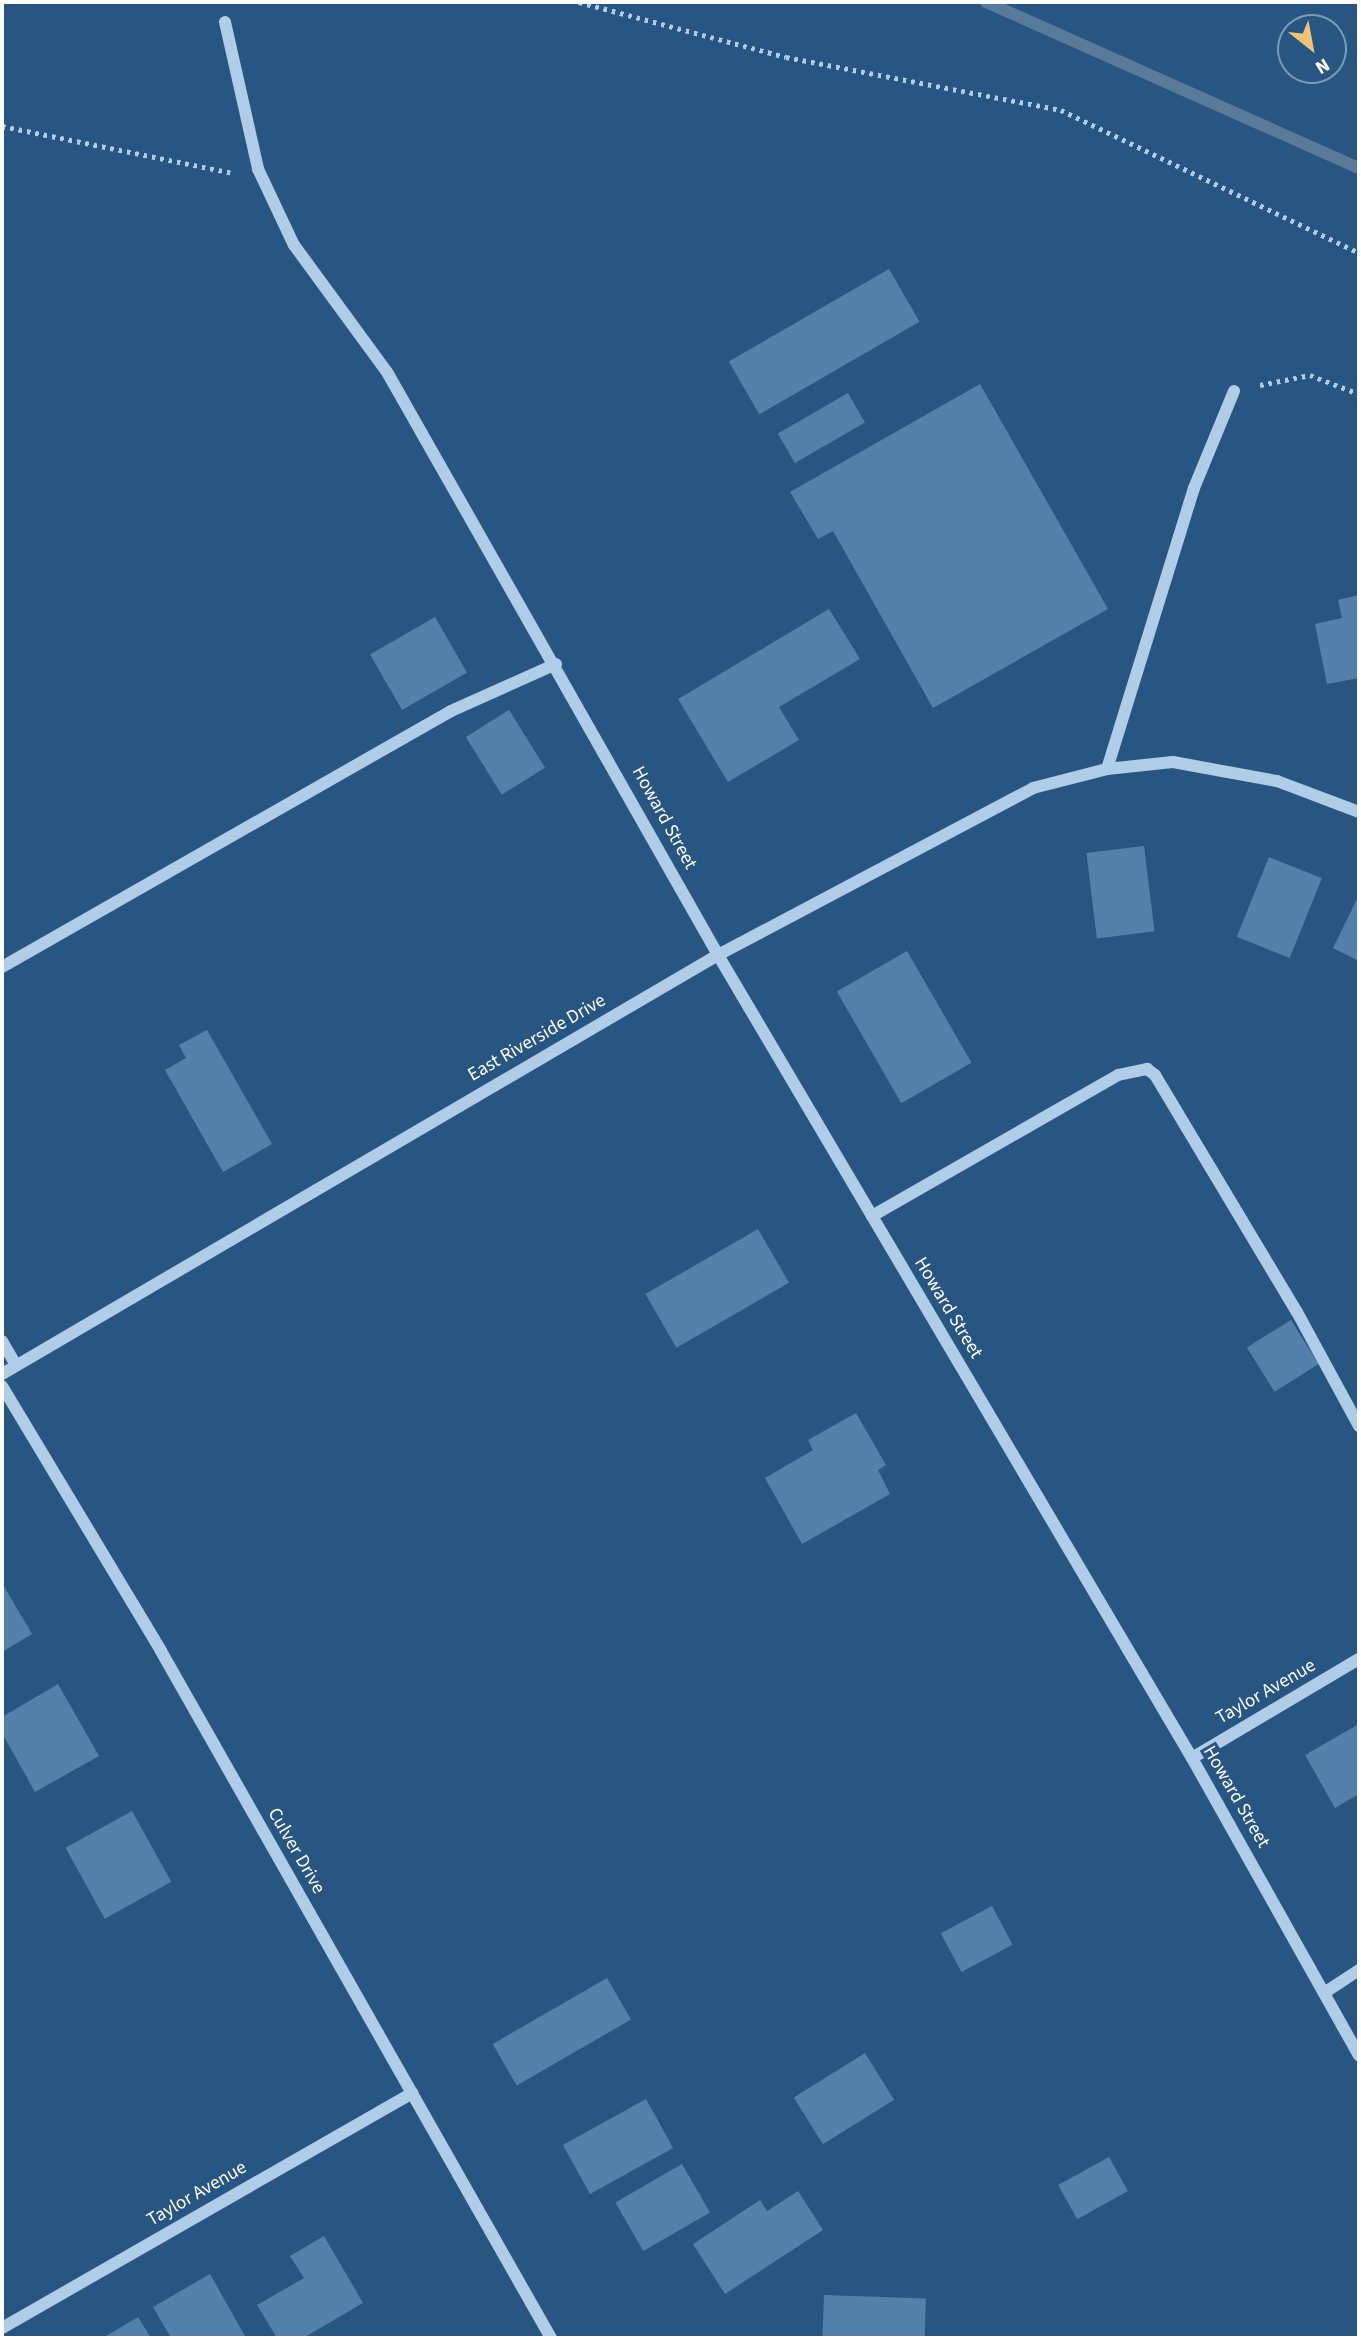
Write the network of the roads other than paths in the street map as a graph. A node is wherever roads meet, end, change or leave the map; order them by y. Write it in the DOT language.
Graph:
graph roads {
  1 [pos="225,22"];
  2 [pos="1234,391"];
  3 [pos="556,664"];
  4 [pos="1107,769"];
  5 [pos="1359,813"];
  6 [pos="718,955"];
  7 [pos="2,967"];
  8 [pos="872,1216"];
  9 [pos="2,1341"];
  10 [pos="16,1365"];
  11 [pos="2,1374"];
  12 [pos="2,1386"];
  13 [pos="1359,1426"];
  14 [pos="1359,1659"];
  15 [pos="1192,1758"];
  16 [pos="1359,1970"];
  17 [pos="1324,1993"];
  18 [pos="1359,2055"];
  19 [pos="412,2093"];
  20 [pos="2,2328"];
  21 [pos="551,2338"];
  1 -- 3 [label="street, Howard Street"];
  2 -- 4 [label="street"];
  3 -- 6 [label="street, Howard Street"];
  3 -- 7 [label="street"];
  4 -- 5 [label="street, East Riverside Drive"];
  4 -- 6 [label="street, East Riverside Drive"];
  6 -- 8 [label="street, Howard Street"];
  6 -- 10 [label="street, East Riverside Drive"];
  8 -- 13 [label="street"];
  8 -- 15 [label="street, Howard Street"];
  9 -- 10 [label="street"];
  10 -- 11 [label="street, East Riverside Drive"];
  12 -- 19 [label="street, Culver Drive"];
  14 -- 15 [label="street, Taylor Avenue"];
  15 -- 17 [label="street, Howard Street"];
  16 -- 17 [label="street"];
  17 -- 18 [label="street, Howard Street"];
  19 -- 20 [label="street, Taylor Avenue"];
  19 -- 21 [label="street, Culver Drive"];
}
